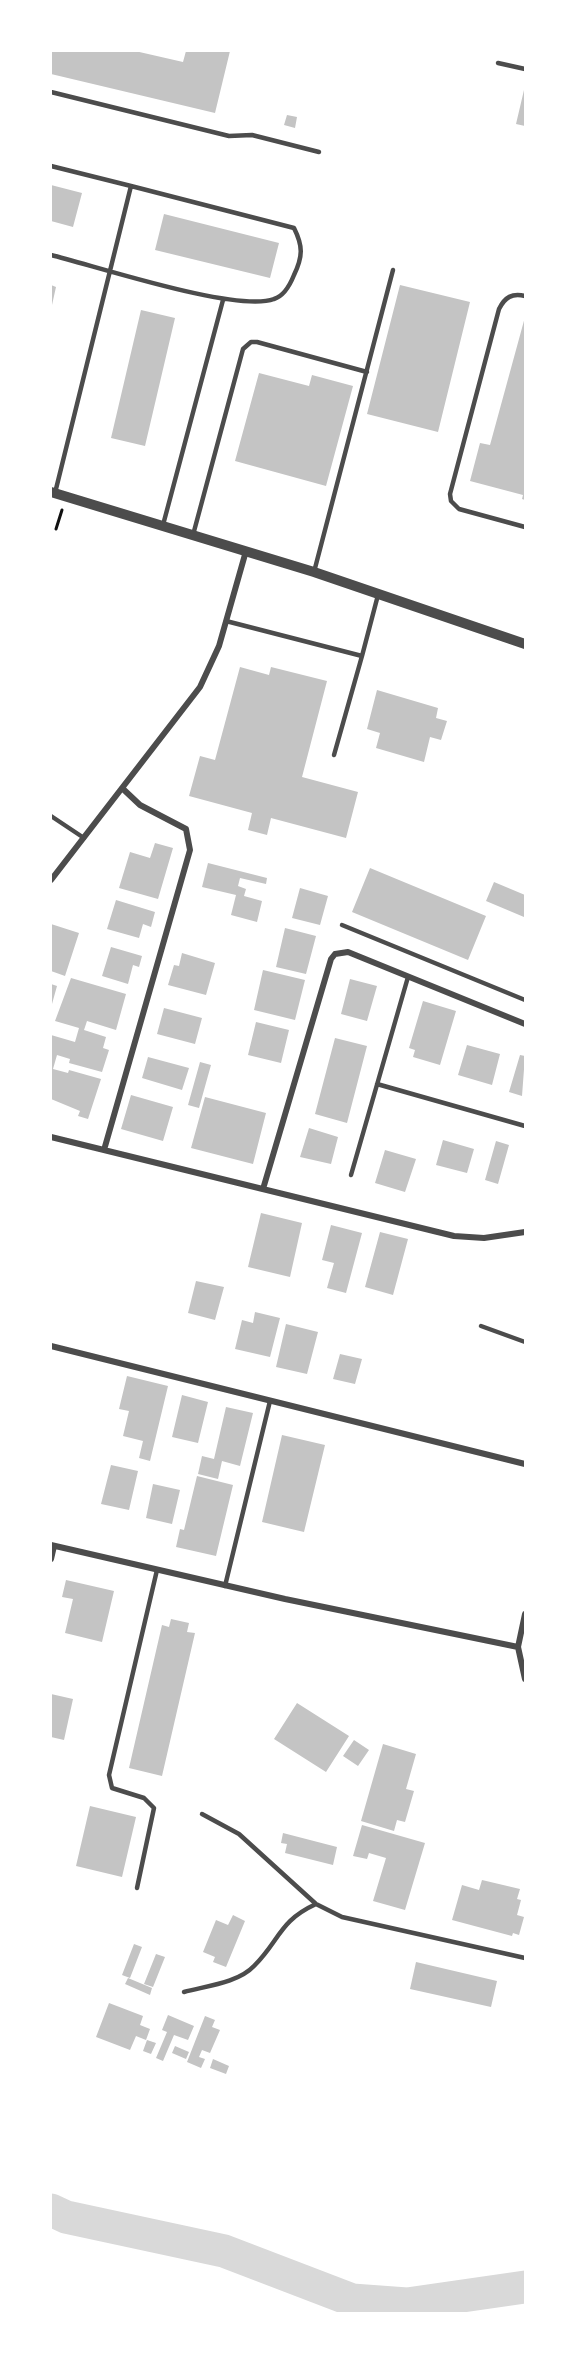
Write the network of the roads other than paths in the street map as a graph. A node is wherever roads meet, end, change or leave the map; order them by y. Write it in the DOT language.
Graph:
graph roads {
  1 [pos="498,63"];
  2 [pos="525,69"];
  3 [pos="51,93"];
  4 [pos="319,152"];
  5 [pos="51,165"];
  6 [pos="131,186"];
  7 [pos="51,255"];
  8 [pos="110,270"];
  9 [pos="393,270"];
  10 [pos="525,296"];
  11 [pos="222,300"];
  12 [pos="367,372"];
  13 [pos="53,493"];
  14 [pos="163,525"];
  15 [pos="525,527"];
  16 [pos="193,535"];
  17 [pos="246,551"];
  18 [pos="314,572"];
  19 [pos="378,594"];
  20 [pos="226,621"];
  21 [pos="525,644"];
  22 [pos="362,656"];
  23 [pos="334,755"];
  24 [pos="123,788"];
  25 [pos="51,816"];
  26 [pos="84,838"];
  27 [pos="51,880"];
  28 [pos="342,925"];
  29 [pos="408,977"];
  30 [pos="525,1000"];
  31 [pos="525,1024"];
  32 [pos="377,1084"];
  33 [pos="525,1125"];
  34 [pos="51,1137"];
  35 [pos="104,1150"];
  36 [pos="351,1174"];
  37 [pos="263,1189"];
  38 [pos="525,1232"];
  39 [pos="481,1326"];
  40 [pos="525,1342"];
  41 [pos="51,1346"];
  42 [pos="270,1401"];
  43 [pos="525,1464"];
  44 [pos="53,1545"];
  45 [pos="51,1559"];
  46 [pos="157,1570"];
  47 [pos="225,1586"];
  48 [pos="525,1614"];
  49 [pos="518,1647"];
  50 [pos="525,1680"];
  51 [pos="202,1814"];
  52 [pos="138,1888"];
  53 [pos="316,1904"];
  54 [pos="525,1958"];
  55 [pos="184,1992"];
  1 -- 2 [label="lane"];
  3 -- 4 [label="lane"];
  5 -- 6 [label="lane"];
  6 -- 8 [label="lane"];
  6 -- 11 [label="lane"];
  7 -- 8 [label="lane"];
  8 -- 11 [label="lane"];
  8 -- 13 [label="lane"];
  9 -- 12 [label="lane"];
  10 -- 15 [label="lane"];
  11 -- 14 [label="lane"];
  12 -- 16 [label="lane"];
  12 -- 18 [label="lane"];
  13 -- 14 [label="street"];
  14 -- 16 [label="street"];
  16 -- 17 [label="street"];
  17 -- 18 [label="street"];
  17 -- 20 [label="street"];
  18 -- 19 [label="street"];
  19 -- 21 [label="street"];
  19 -- 22 [label="lane"];
  20 -- 22 [label="lane"];
  20 -- 24 [label="street"];
  22 -- 23 [label="lane"];
  24 -- 26 [label="street"];
  24 -- 35 [label="street"];
  25 -- 26 [label="lane"];
  26 -- 27 [label="street"];
  28 -- 30 [label="lane"];
  29 -- 31 [label="street"];
  29 -- 32 [label="lane"];
  29 -- 37 [label="street"];
  32 -- 33 [label="lane"];
  32 -- 36 [label="lane"];
  34 -- 35 [label="street"];
  35 -- 37 [label="street"];
  37 -- 38 [label="street"];
  39 -- 40 [label="lane"];
  41 -- 42 [label="street"];
  42 -- 43 [label="street"];
  42 -- 47 [label="lane"];
  44 -- 45 [label="street"];
  44 -- 46 [label="street"];
  46 -- 47 [label="street"];
  46 -- 52 [label="lane"];
  47 -- 49 [label="street"];
  48 -- 49 [label="street"];
  49 -- 50 [label="street"];
  51 -- 53 [label="lane"];
  53 -- 54 [label="lane"];
  53 -- 55 [label="lane"];
}
